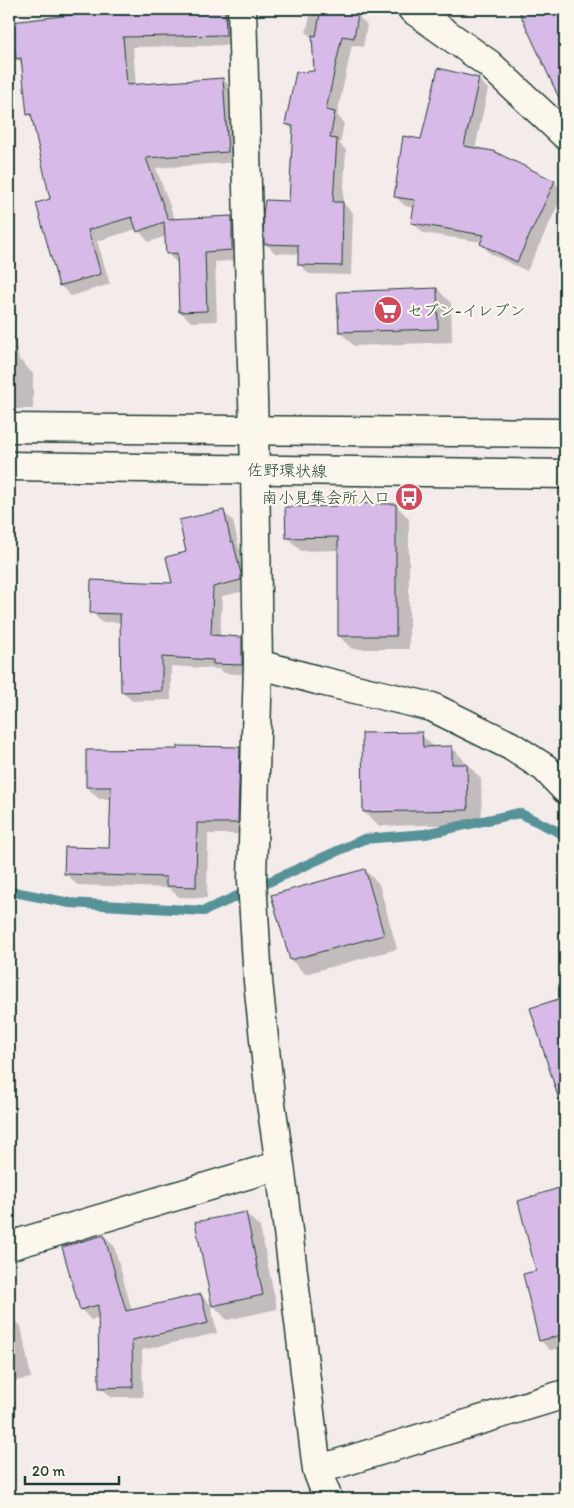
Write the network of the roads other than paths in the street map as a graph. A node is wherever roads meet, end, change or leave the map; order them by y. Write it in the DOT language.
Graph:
graph roads {
  1 [pos="242,9"];
  2 [pos="412,9"];
  3 [pos="565,135"];
  4 [pos="9,428"];
  5 [pos="253,430"];
  6 [pos="565,433"];
  7 [pos="9,466"];
  8 [pos="255,469"];
  9 [pos="565,474"];
  10 [pos="258,664"];
  11 [pos="565,790"];
  12 [pos="280,1165"];
  13 [pos="9,1246"];
  14 [pos="565,1394"];
  15 [pos="317,1470"];
  16 [pos="328,1499"];
  1 -- 5 [label="street"];
  2 -- 3 [label="street"];
  4 -- 5 [label="street"];
  5 -- 6 [label="street"];
  5 -- 8 [label="street"];
  7 -- 8 [label="street, 佐野環状線"];
  8 -- 9 [label="street, 佐野環状線"];
  8 -- 10 [label="street"];
  10 -- 11 [label="street"];
  10 -- 12 [label="street"];
  12 -- 13 [label="street"];
  12 -- 15 [label="street"];
  14 -- 15 [label="street"];
  15 -- 16 [label="street"];
}
